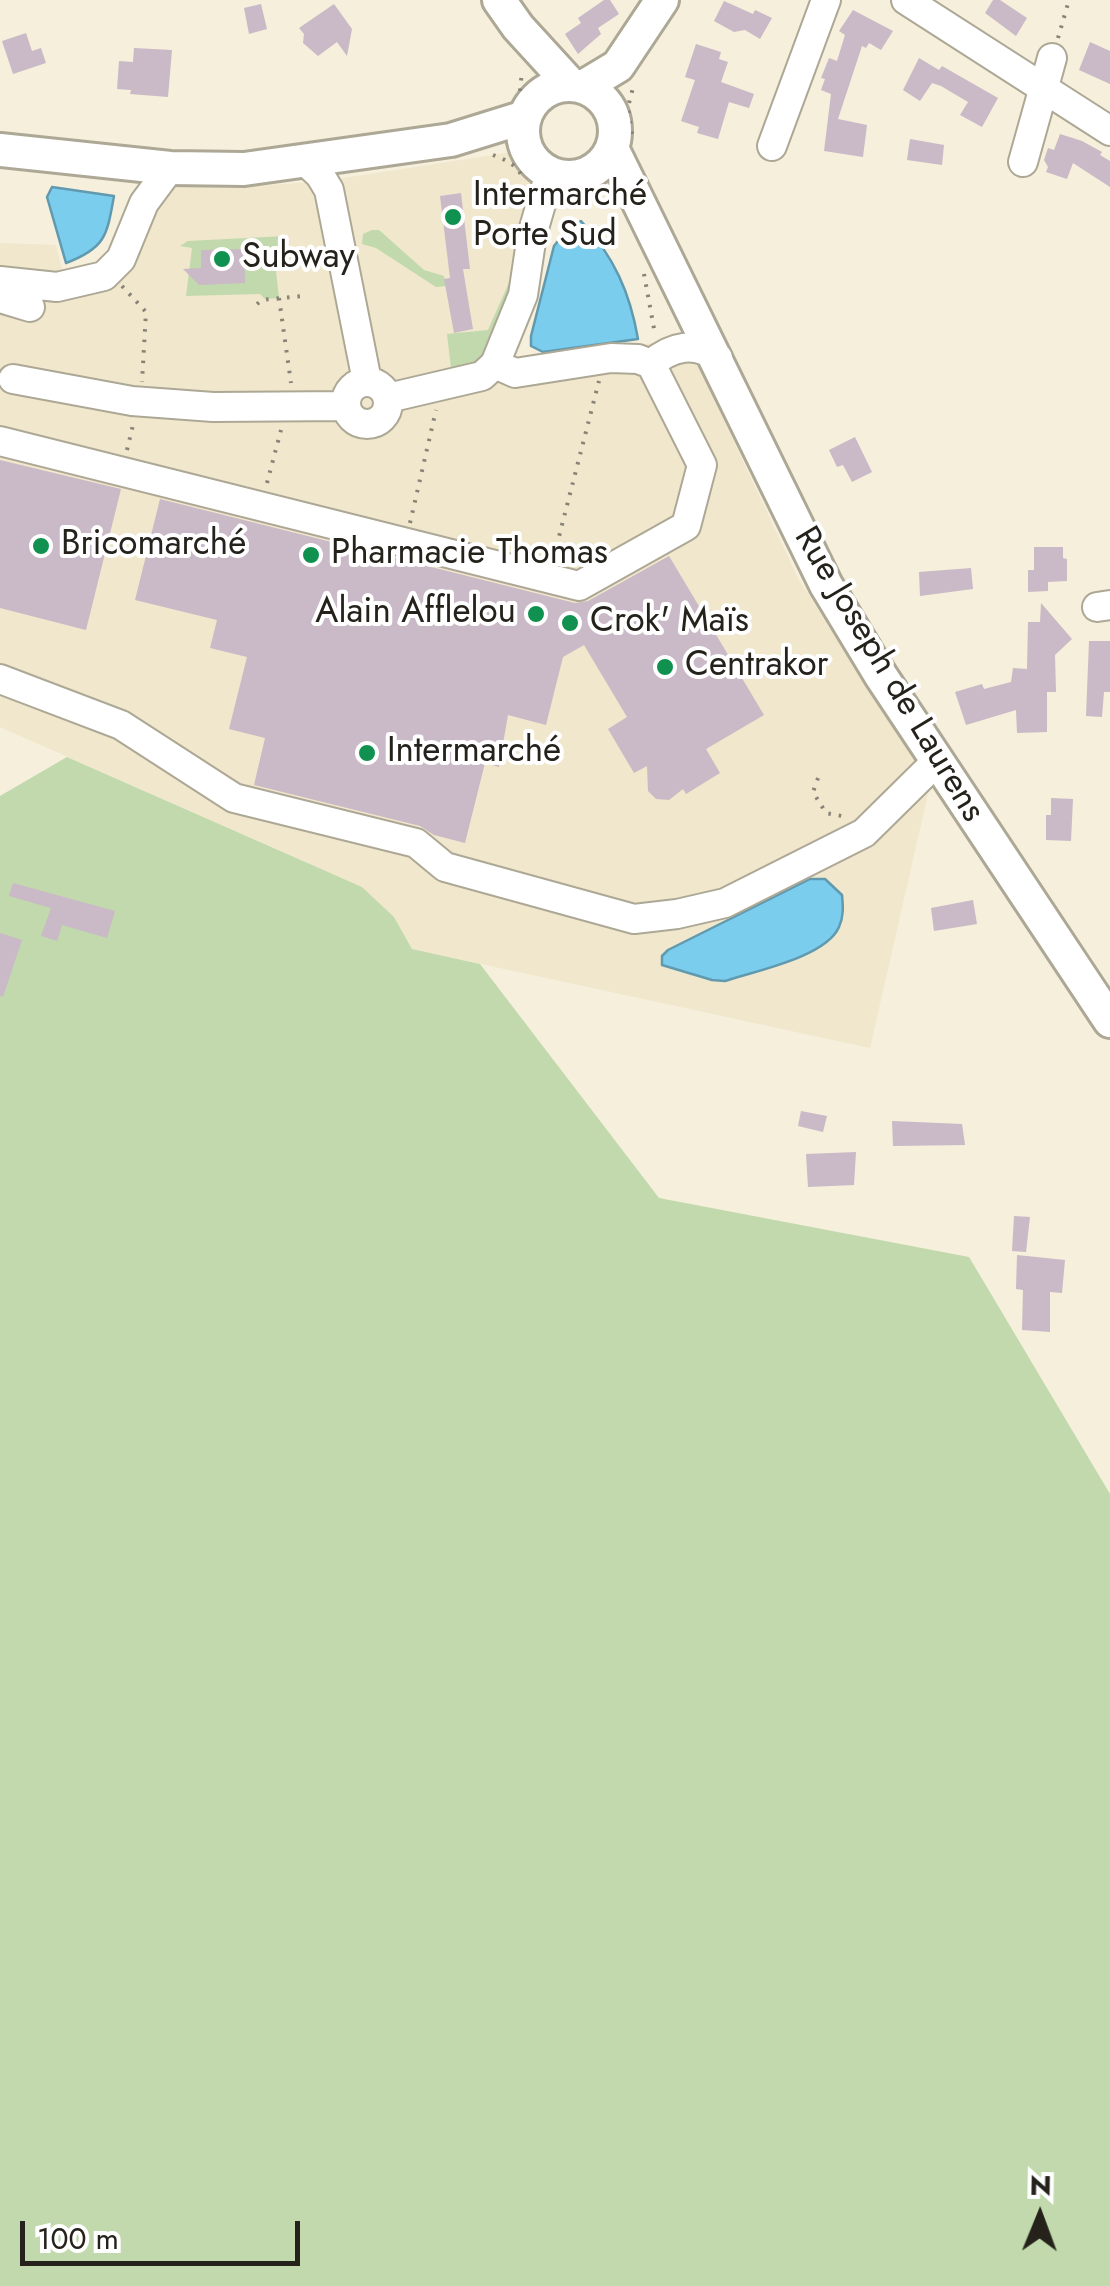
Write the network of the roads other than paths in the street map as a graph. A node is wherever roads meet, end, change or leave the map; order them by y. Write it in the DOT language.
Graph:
graph roads {
  1 [pos="662,0"];
  2 [pos="826,0"];
  3 [pos="906,0"];
  4 [pos="508,13"];
  5 [pos="640,36"];
  6 [pos="1052,58"];
  7 [pos="577,86"];
  8 [pos="1043,88"];
  9 [pos="612,113"];
  10 [pos="529,122"];
  11 [pos="1110,131"];
  12 [pos="621,146"];
  13 [pos="772,146"];
  14 [pos="0,150"];
  15 [pos="306,162"];
  16 [pos="1023,162"];
  17 [pos="170,168"];
  18 [pos="537,182"];
  19 [pos="612,193"];
  20 [pos="0,281"];
  21 [pos="0,298"];
  22 [pos="30,306"];
  23 [pos="718,358"];
  24 [pos="648,362"];
  25 [pos="495,364"];
  26 [pos="13,379"];
  27 [pos="377,390"];
  28 [pos="346,406"];
  29 [pos="0,441"];
  30 [pos="0,679"];
  31 [pos="937,761"];
  32 [pos="1110,1022"];
  1 -- 5 [label="main road"];
  2 -- 13 [label="street"];
  3 -- 8 [label="street"];
  4 -- 7 [label="main road"];
  4 -- 10 [label="main road"];
  5 -- 7 [label="main road"];
  5 -- 9 [label="main road"];
  6 -- 8 [label="street"];
  7 -- 9 [label="main road"];
  7 -- 10 [label="main road"];
  8 -- 11 [label="street"];
  8 -- 16 [label="street"];
  9 -- 12 [label="main road"];
  10 -- 15 [label="main road"];
  10 -- 18 [label="main road"];
  12 -- 19 [label="main road"];
  12 -- 19 [label="main road, Rue Joseph de Laurens"];
  14 -- 17 [label="main road"];
  15 -- 17 [label="main road"];
  15 -- 27 [label="street"];
  17 -- 20 [label="street"];
  18 -- 19 [label="main road"];
  18 -- 25 [label="street"];
  19 -- 23 [label="main road, Rue Joseph de Laurens"];
  21 -- 22 [label="street"];
  23 -- 24 [label="street"];
  23 -- 31 [label="main road, Rue Joseph de Laurens"];
  24 -- 25 [label="street"];
  24 -- 29 [label="street"];
  25 -- 27 [label="street"];
  26 -- 28 [label="street"];
  27 -- 28 [label="street"];
  27 -- 28 [label="street"];
  30 -- 31 [label="street"];
  31 -- 32 [label="main road, Rue Joseph de Laurens"];
}
